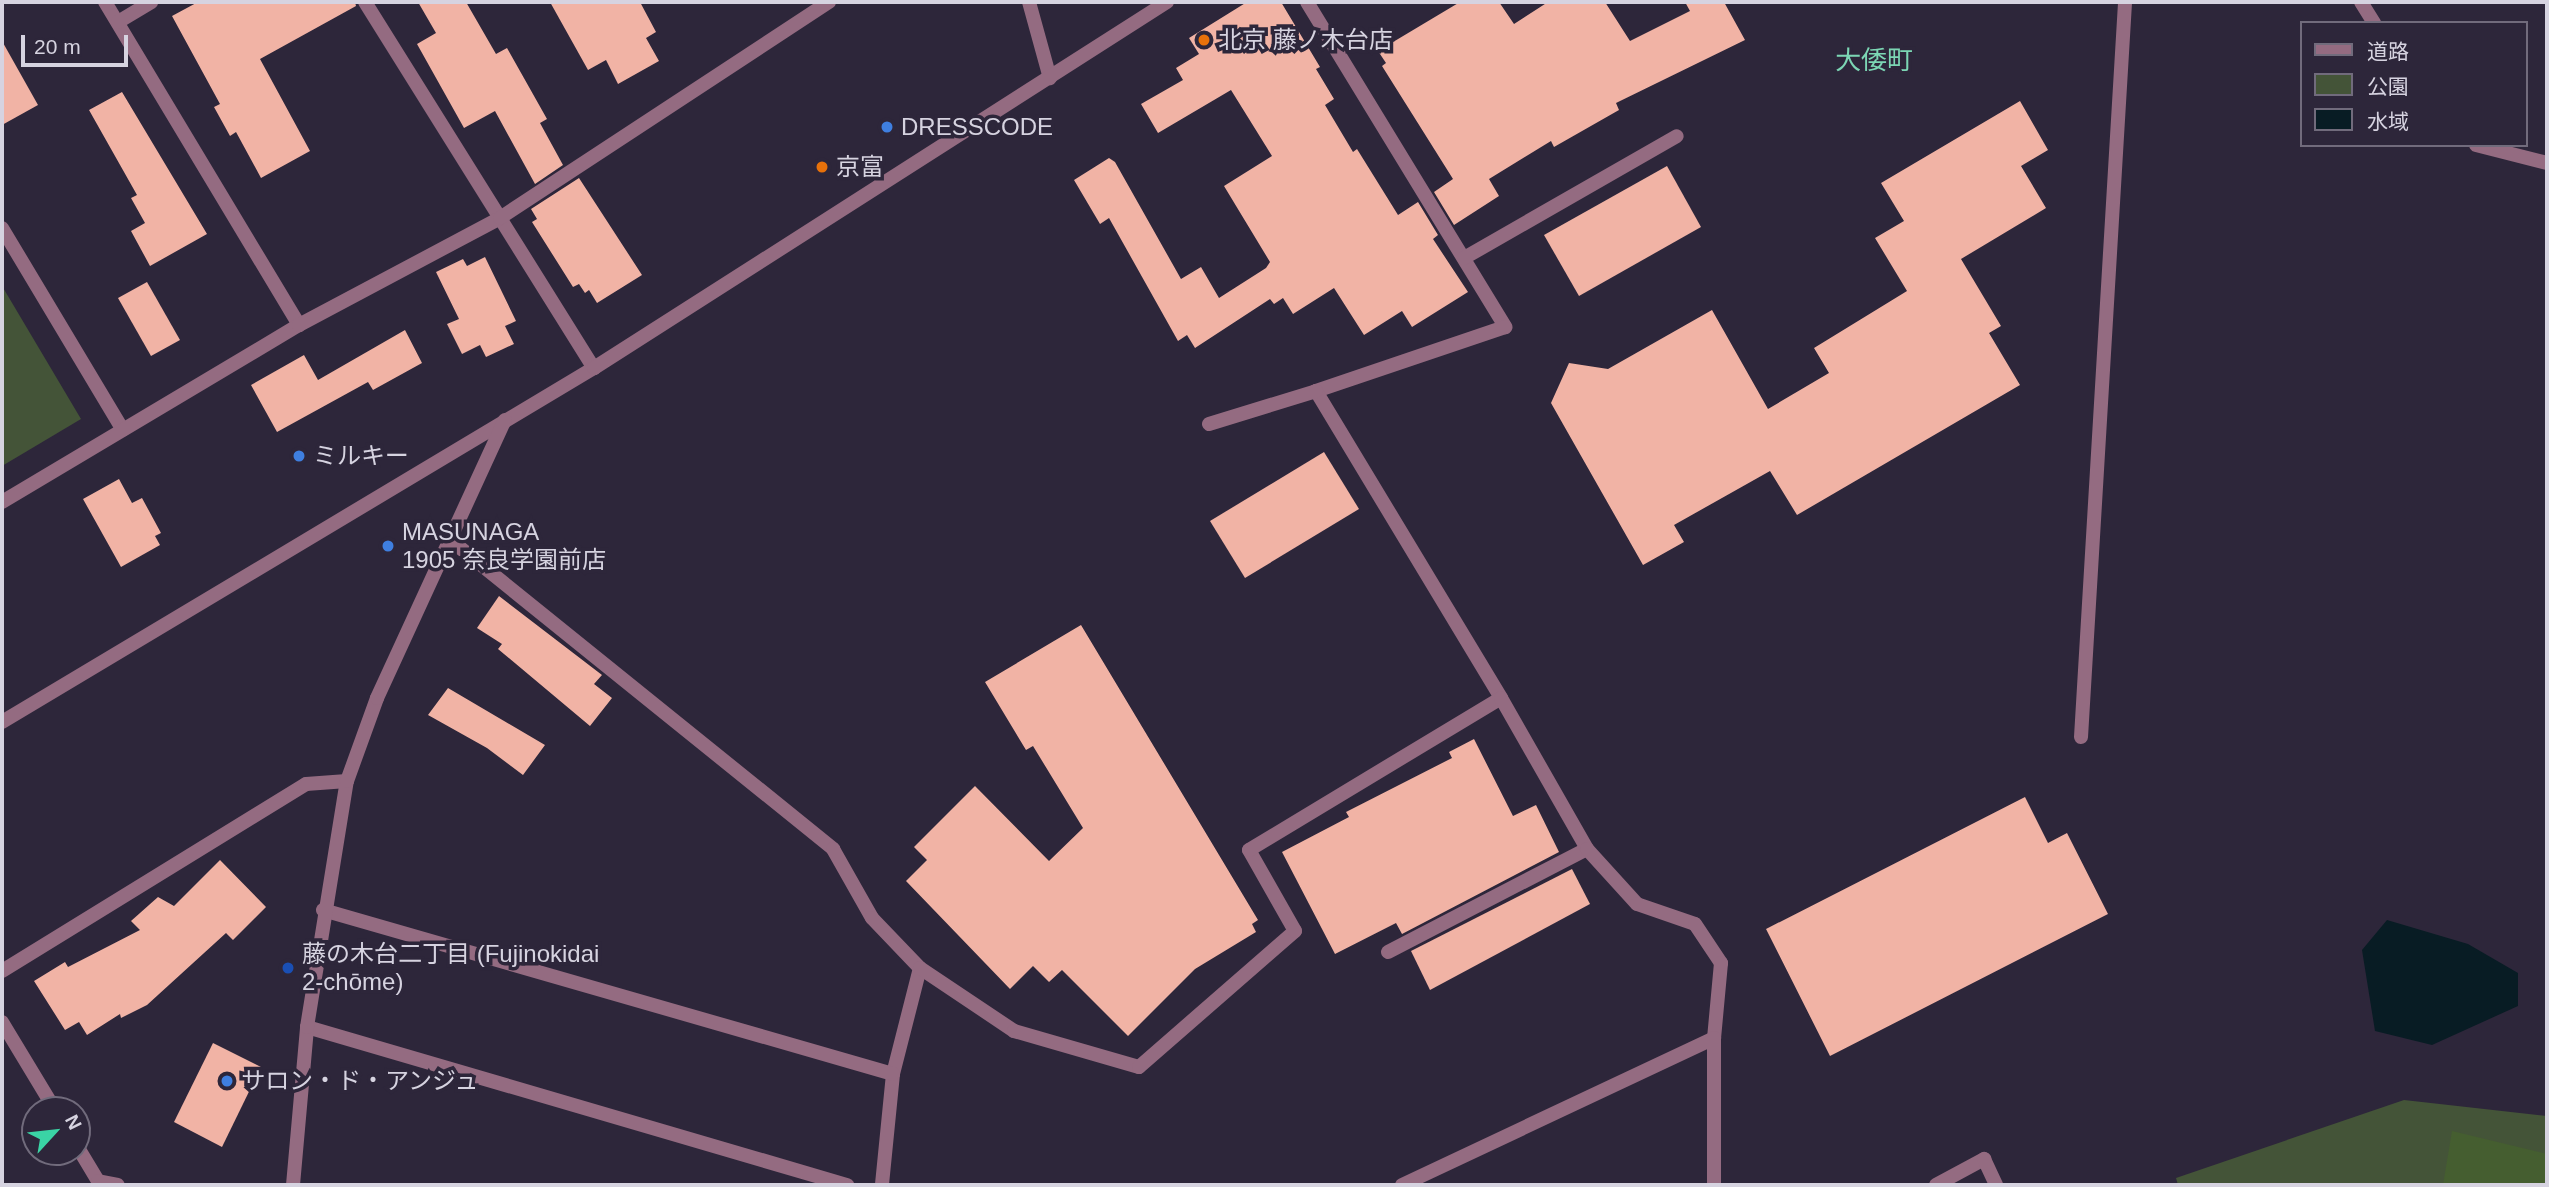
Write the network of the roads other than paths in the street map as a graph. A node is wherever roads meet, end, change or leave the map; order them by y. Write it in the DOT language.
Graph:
graph roads {
  1 [pos="105,2"];
  2 [pos="151,2"];
  3 [pos="365,2"];
  4 [pos="829,2"];
  5 [pos="1029,2"];
  6 [pos="1167,2"];
  7 [pos="1307,2"];
  8 [pos="2125,2"];
  9 [pos="2361,2"];
  10 [pos="2373,21"];
  11 [pos="118,22"];
  12 [pos="1050,78"];
  13 [pos="1677,136"];
  14 [pos="2484,147"];
  15 [pos="2547,163"];
  16 [pos="500,218"];
  17 [pos="2,228"];
  18 [pos="1464,258"];
  19 [pos="299,326"];
  20 [pos="594,368"];
  21 [pos="1316,391"];
  22 [pos="506,418"];
  23 [pos="1209,424"];
  24 [pos="123,430"];
  25 [pos="2,502"];
  26 [pos="448,538"];
  27 [pos="1501,698"];
  28 [pos="2,722"];
  29 [pos="2081,737"];
  30 [pos="347,781"];
  31 [pos="1587,849"];
  32 [pos="323,910"];
  33 [pos="1388,952"];
  34 [pos="920,968"];
  35 [pos="2,971"];
  36 [pos="2,1022"];
  37 [pos="307,1027"];
  38 [pos="1714,1038"];
  39 [pos="893,1074"];
  40 [pos="47,1096"];
  41 [pos="86,1166"];
  42 [pos="94,1183"];
  43 [pos="118,1185"];
  44 [pos="292,1185"];
  45 [pos="846,1185"];
  46 [pos="882,1185"];
  47 [pos="1402,1185"];
  48 [pos="1714,1185"];
  49 [pos="1936,1185"];
  50 [pos="1996,1185"];
  1 -- 11 [label="street"];
  2 -- 11 [label="street"];
  3 -- 16 [label="street"];
  4 -- 16 [label="street"];
  5 -- 12 [label="street"];
  6 -- 12 [label="street"];
  7 -- 18 [label="street"];
  8 -- 29 [label="street"];
  9 -- 10 [label="street"];
  11 -- 19 [label="street"];
  12 -- 20 [label="street"];
  13 -- 18 [label="street"];
  14 -- 15 [label="street"];
  16 -- 19 [label="street"];
  16 -- 20 [label="street"];
  17 -- 24 [label="street"];
  18 -- 21 [label="street"];
  19 -- 24 [label="street"];
  20 -- 22 [label="street"];
  21 -- 23 [label="street"];
  21 -- 27 [label="street"];
  22 -- 26 [label="street"];
  22 -- 28 [label="street"];
  24 -- 25 [label="street"];
  26 -- 30 [label="street"];
  26 -- 34 [label="street"];
  27 -- 31 [label="street"];
  27 -- 34 [label="street"];
  30 -- 32 [label="street"];
  30 -- 35 [label="street"];
  31 -- 33 [label="street"];
  31 -- 38 [label="street"];
  32 -- 37 [label="street"];
  32 -- 39 [label="street"];
  34 -- 39 [label="street"];
  36 -- 40 [label="street"];
  37 -- 44 [label="street"];
  37 -- 45 [label="street"];
  38 -- 47 [label="street"];
  38 -- 48 [label="street"];
  39 -- 46 [label="street"];
  41 -- 42 [label="street"];
  42 -- 43 [label="street"];
  49 -- 50 [label="street"];
}
